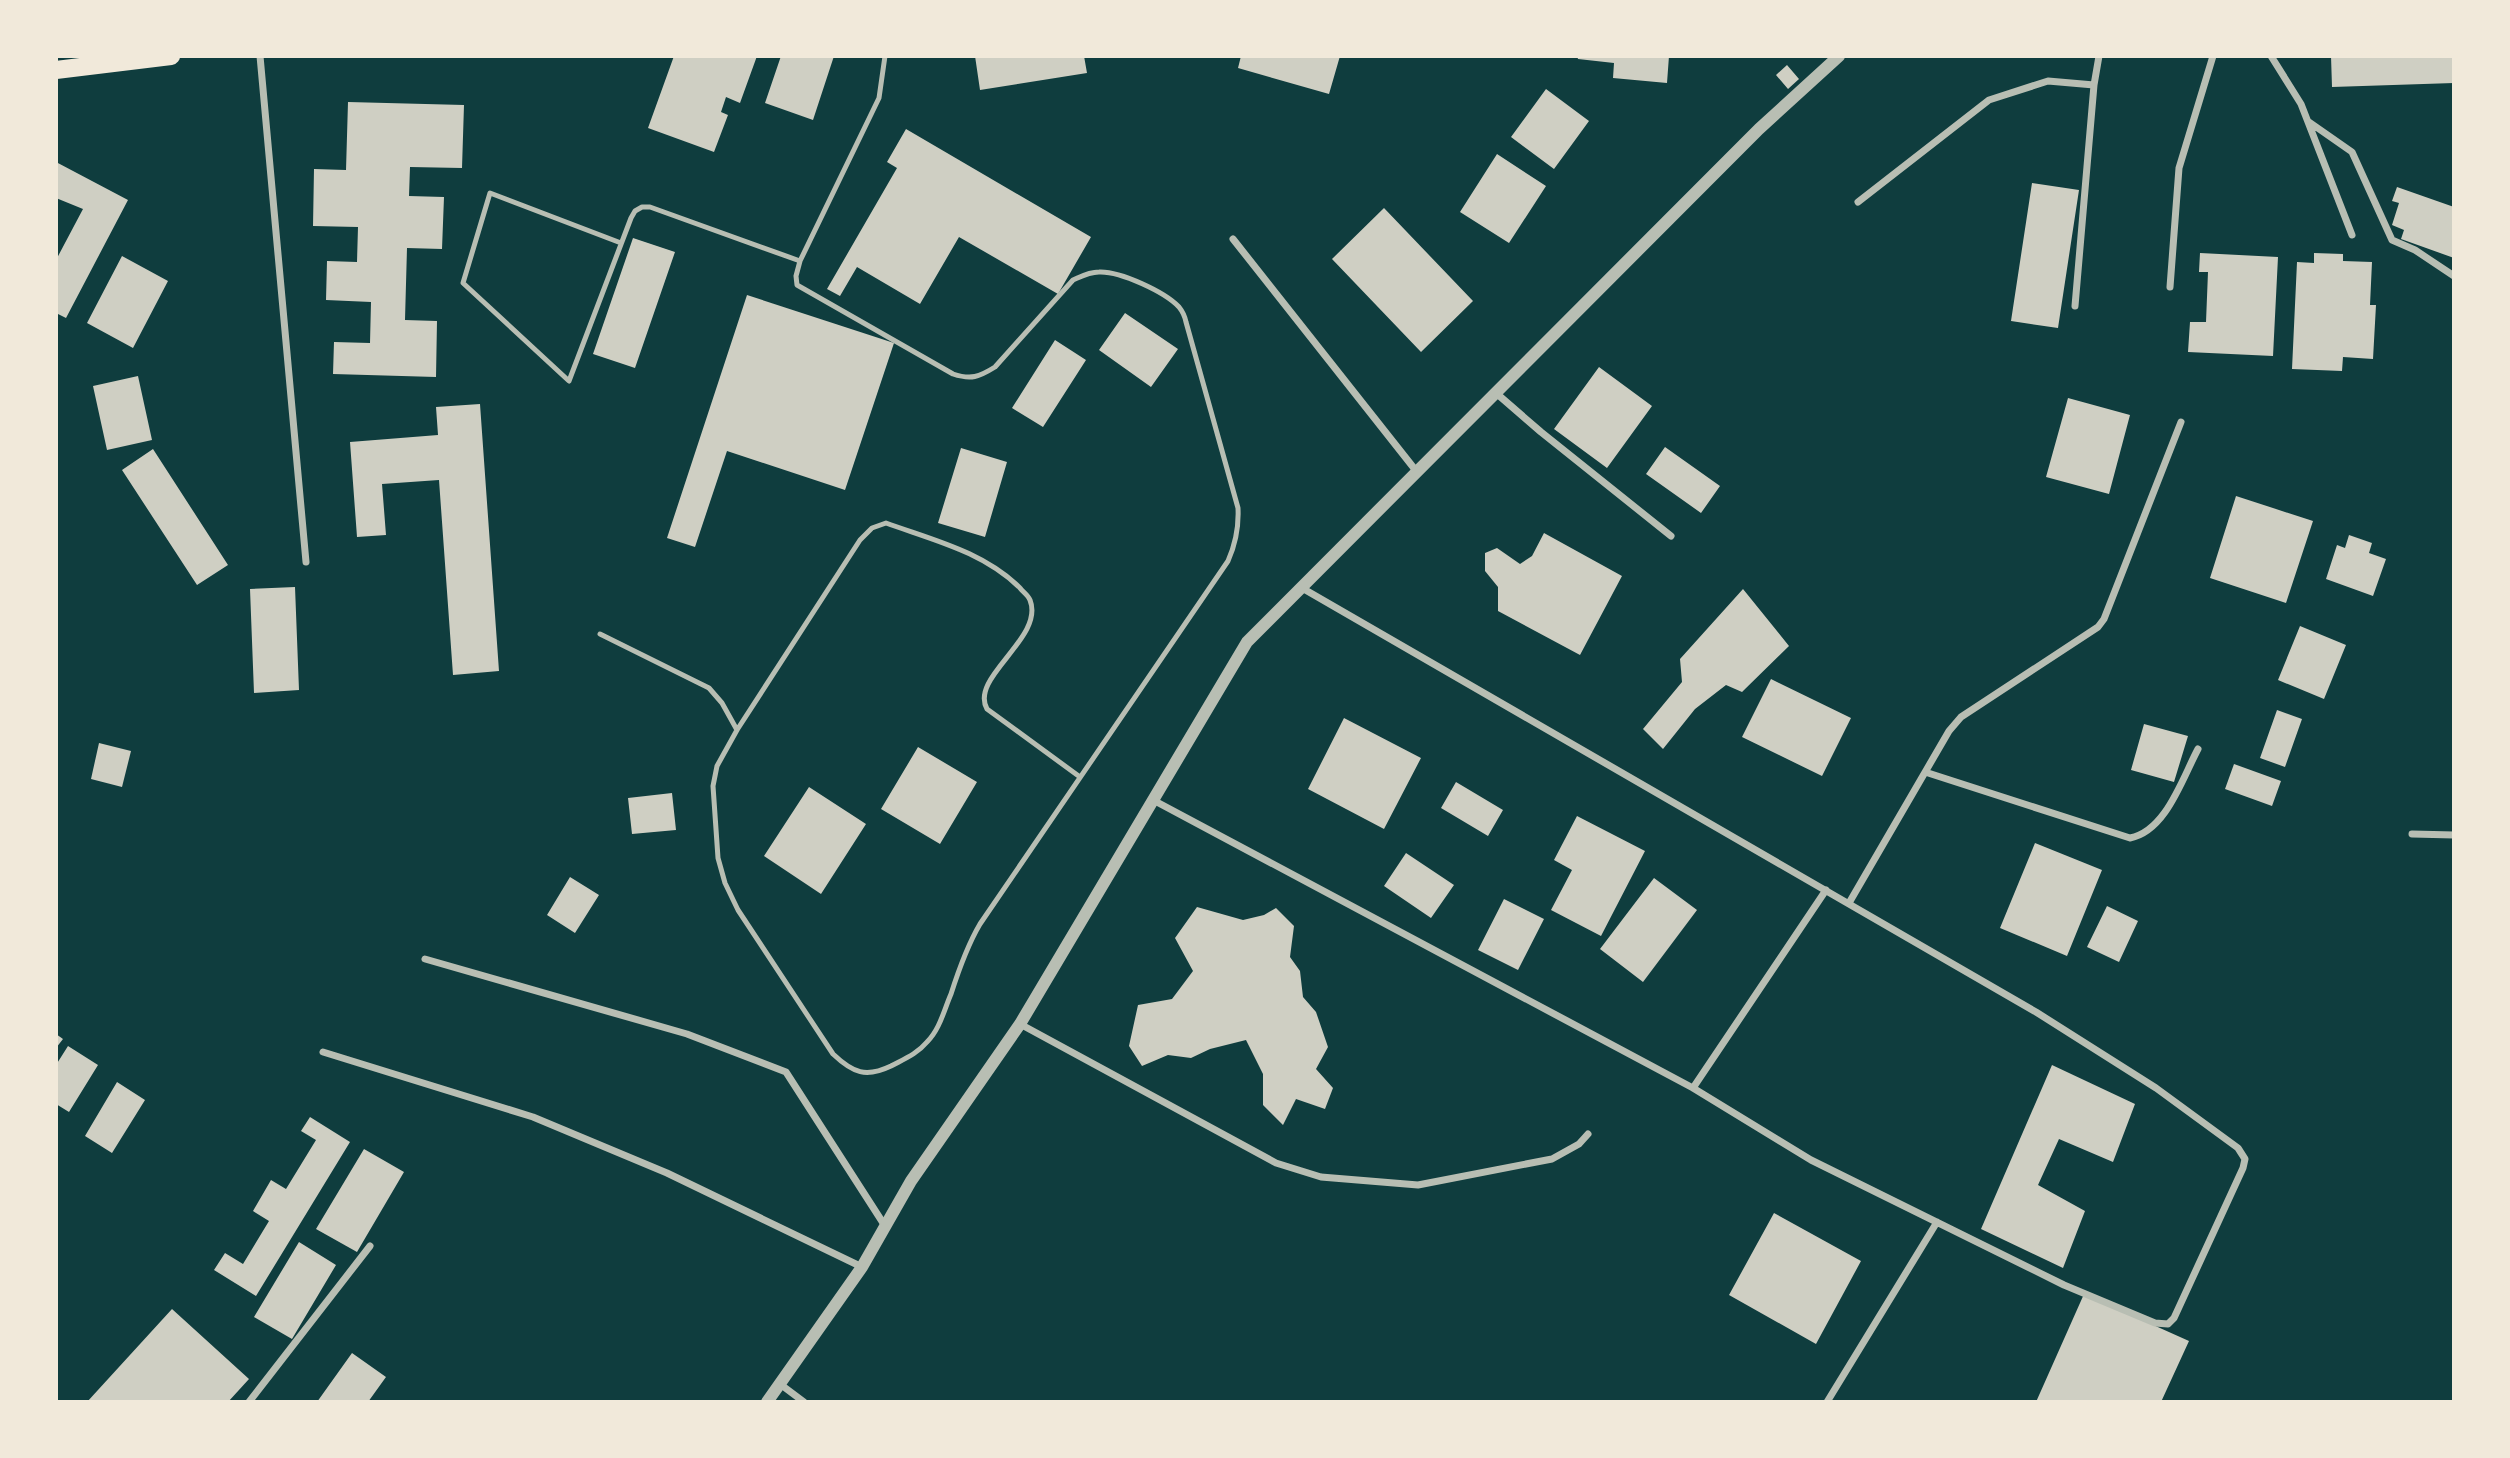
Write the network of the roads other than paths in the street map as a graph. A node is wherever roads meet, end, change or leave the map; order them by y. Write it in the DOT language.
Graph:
graph roads {
  1 [pos="171,56"];
  2 [pos="260,56"];
  3 [pos="885,56"];
  4 [pos="1839,56"];
  5 [pos="2099,56"];
  6 [pos="2213,56"];
  7 [pos="2271,56"];
  8 [pos="56,70"];
  9 [pos="2094,85"];
  10 [pos="2309,122"];
  11 [pos="1858,201"];
  12 [pos="2352,236"];
  13 [pos="1233,239"];
  14 [pos="621,243"];
  15 [pos="800,261"];
  16 [pos="2454,276"];
  17 [pos="2170,287"];
  18 [pos="2074,306"];
  19 [pos="1496,393"];
  20 [pos="2181,422"];
  21 [pos="1417,472"];
  22 [pos="1671,536"];
  23 [pos="306,562"];
  24 [pos="1302,588"];
  25 [pos="600,634"];
  26 [pos="737,730"];
  27 [pos="2198,749"];
  28 [pos="1925,772"];
  29 [pos="1080,777"];
  30 [pos="1152,799"];
  31 [pos="2412,834"];
  32 [pos="2454,835"];
  33 [pos="1826,890"];
  34 [pos="1849,903"];
  35 [pos="425,959"];
  36 [pos="1020,1024"];
  37 [pos="323,1052"];
  38 [pos="1693,1087"];
  39 [pos="1588,1134"];
  40 [pos="1937,1222"];
  41 [pos="885,1227"];
  42 [pos="370,1246"];
  43 [pos="862,1266"];
  44 [pos="780,1384"];
  45 [pos="249,1402"];
  46 [pos="767,1402"];
  47 [pos="804,1402"];
  48 [pos="1827,1402"];
  1 -- 8 [label="main road"];
  2 -- 23 [label="street"];
  3 -- 15 [label="lane"];
  4 -- 19 [label="street"];
  5 -- 9 [label="street"];
  6 -- 17 [label="street"];
  7 -- 10 [label="street"];
  9 -- 11 [label="street"];
  9 -- 18 [label="street"];
  10 -- 12 [label="street"];
  10 -- 16 [label="street"];
  13 -- 21 [label="street"];
  14 -- 14 [label="lane"];
  14 -- 15 [label="lane"];
  15 -- 29 [label="lane"];
  19 -- 21 [label="street"];
  19 -- 22 [label="street"];
  20 -- 28 [label="street"];
  21 -- 24 [label="street"];
  24 -- 30 [label="street"];
  24 -- 33 [label="street"];
  25 -- 26 [label="lane"];
  26 -- 29 [label="lane"];
  26 -- 29 [label="lane"];
  27 -- 28 [label="street"];
  28 -- 34 [label="street"];
  30 -- 36 [label="street"];
  30 -- 38 [label="street"];
  31 -- 32 [label="street"];
  33 -- 34 [label="street"];
  33 -- 38 [label="street"];
  34 -- 40 [label="street"];
  35 -- 41 [label="street"];
  36 -- 39 [label="street"];
  36 -- 41 [label="street"];
  37 -- 43 [label="street"];
  38 -- 40 [label="street"];
  40 -- 48 [label="street"];
  41 -- 43 [label="street"];
  42 -- 45 [label="street"];
  43 -- 44 [label="street"];
  44 -- 46 [label="street"];
  44 -- 47 [label="street"];
}
